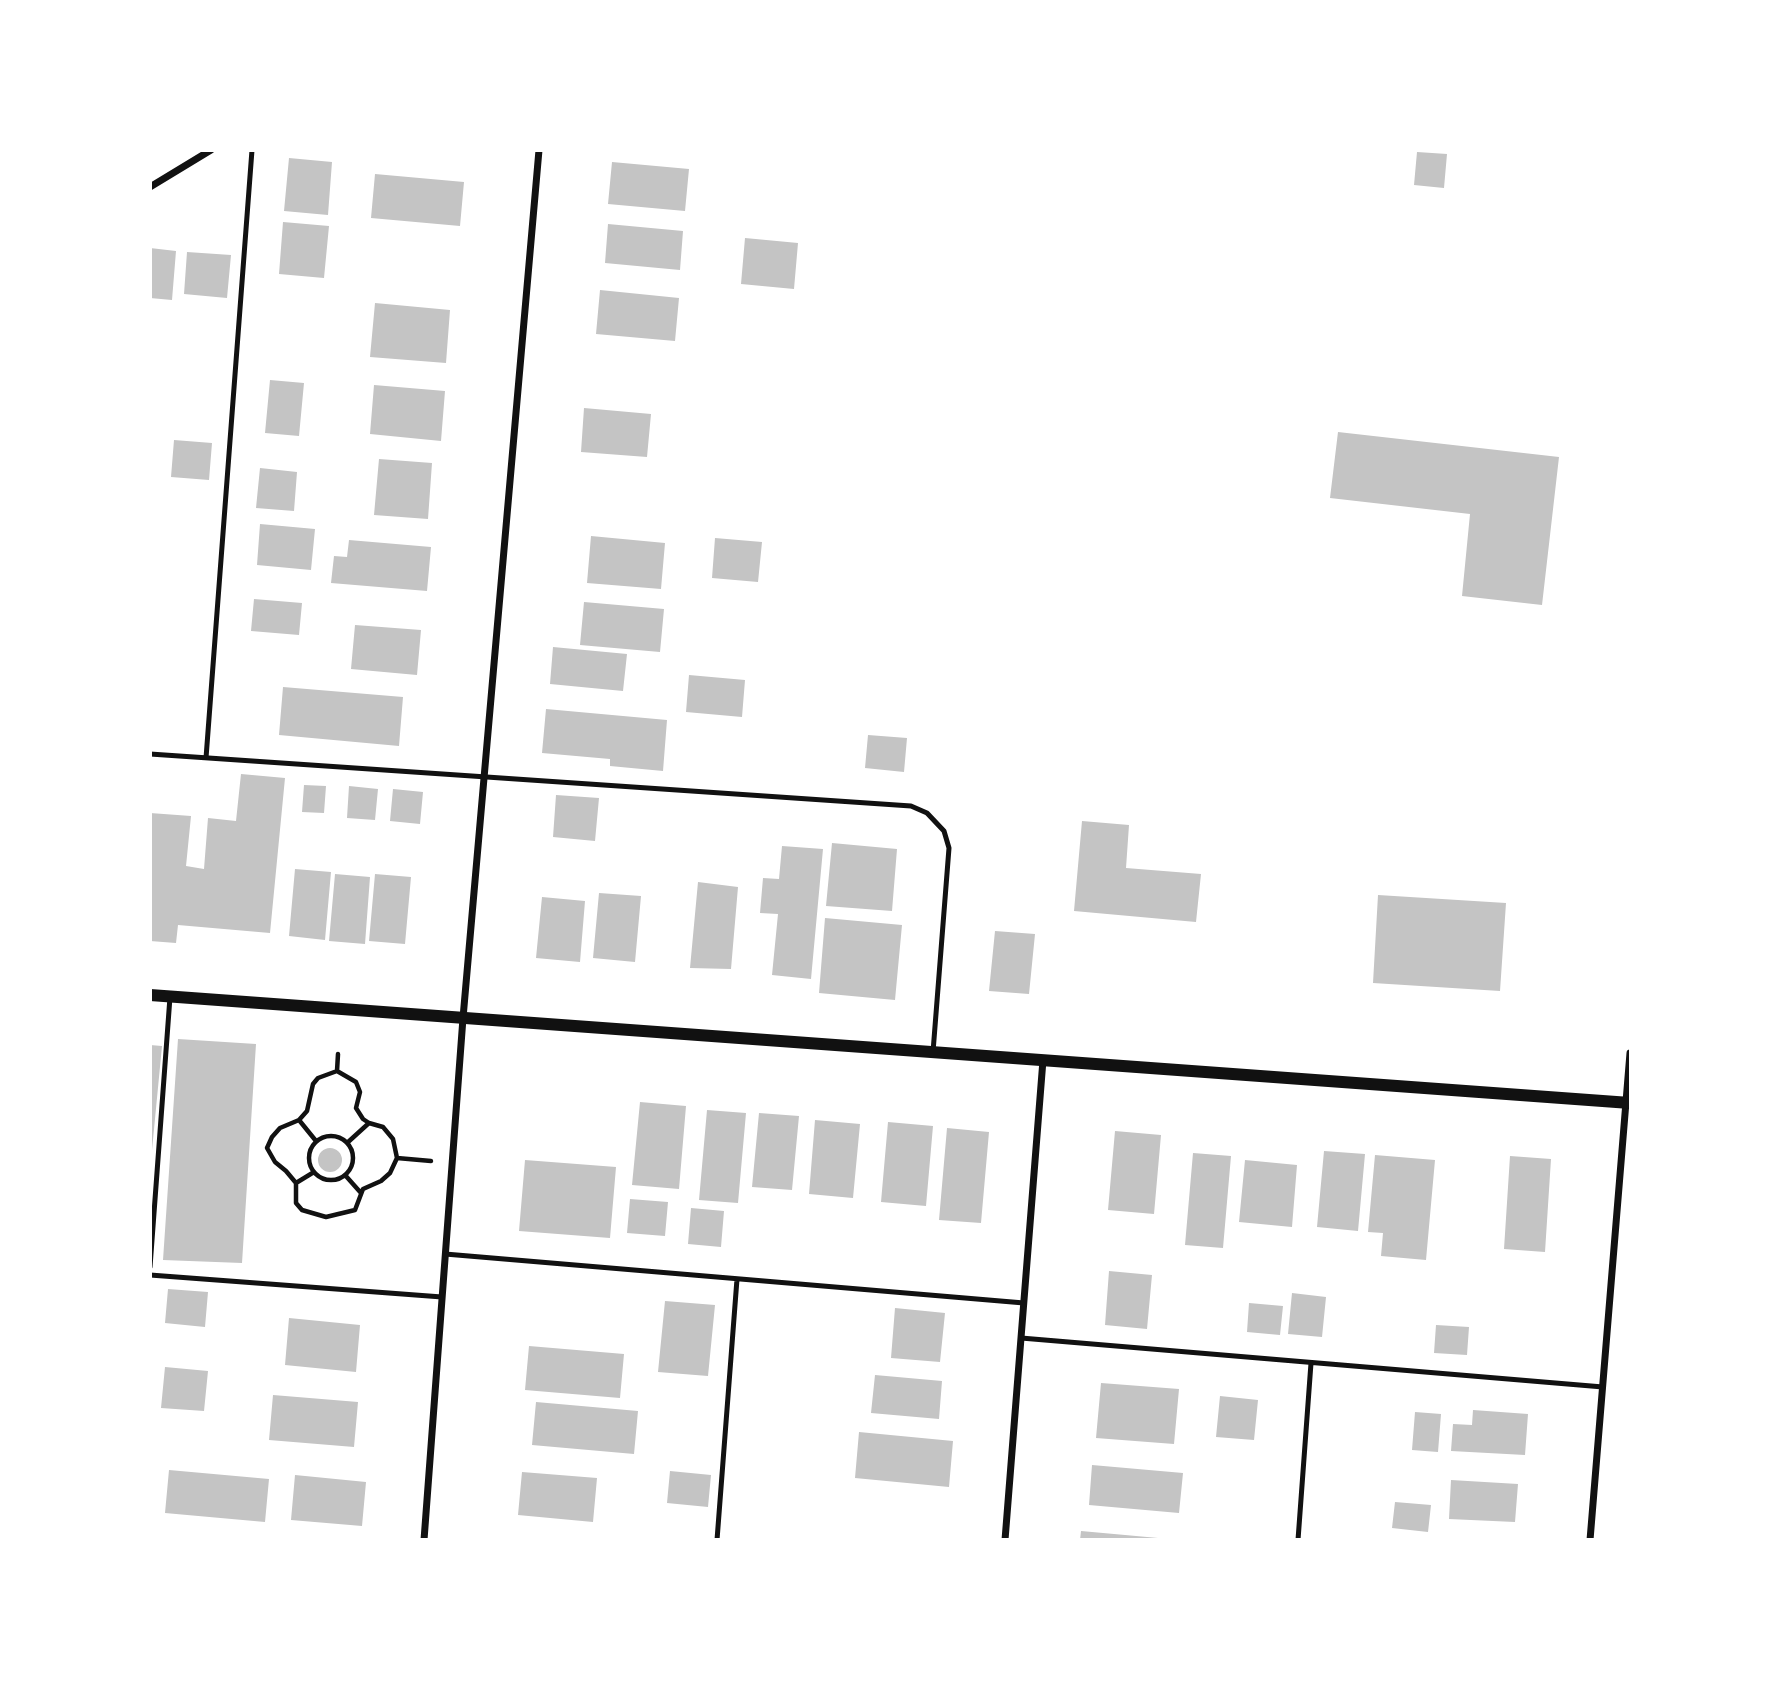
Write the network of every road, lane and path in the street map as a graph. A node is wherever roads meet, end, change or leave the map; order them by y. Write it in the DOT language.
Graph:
graph roads {
  1 [pos="211,150"];
  2 [pos="252,150"];
  3 [pos="539,150"];
  4 [pos="150,187"];
  5 [pos="150,754"];
  6 [pos="206,758"];
  7 [pos="484,778"];
  8 [pos="150,995"];
  9 [pos="170,997"];
  10 [pos="463,1018"];
  11 [pos="933,1052"];
  12 [pos="1630,1053"];
  13 [pos="338,1054"];
  14 [pos="1043,1060"];
  15 [pos="337,1071"];
  16 [pos="1628,1103"];
  17 [pos="299,1120"];
  18 [pos="369,1123"];
  19 [pos="316,1141"];
  20 [pos="347,1143"];
  21 [pos="397,1158"];
  22 [pos="431,1161"];
  23 [pos="314,1172"];
  24 [pos="345,1175"];
  25 [pos="296,1183"];
  26 [pos="361,1193"];
  27 [pos="446,1254"];
  28 [pos="150,1267"];
  29 [pos="150,1276"];
  30 [pos="737,1279"];
  31 [pos="442,1297"];
  32 [pos="1024,1303"];
  33 [pos="1021,1338"];
  34 [pos="1311,1363"];
  35 [pos="1603,1387"];
  36 [pos="424,1539"];
  37 [pos="717,1539"];
  38 [pos="1005,1539"];
  39 [pos="1298,1539"];
  40 [pos="1590,1539"];
  1 -- 4 [label="street"];
  2 -- 6 [label="lane"];
  3 -- 7 [label="street"];
  5 -- 6 [label="lane"];
  6 -- 7 [label="lane"];
  7 -- 10 [label="street"];
  7 -- 11 [label="lane"];
  8 -- 9 [label="street"];
  9 -- 10 [label="street"];
  9 -- 28 [label="lane"];
  10 -- 11 [label="street"];
  10 -- 27 [label="street"];
  11 -- 14 [label="street"];
  12 -- 16 [label="street"];
  13 -- 15 [label="path"];
  14 -- 16 [label="street"];
  14 -- 32 [label="street"];
  15 -- 17 [label="path"];
  15 -- 18 [label="path"];
  16 -- 35 [label="street"];
  17 -- 19 [label="path"];
  17 -- 25 [label="path"];
  18 -- 20 [label="path"];
  18 -- 21 [label="path"];
  19 -- 20 [label="path"];
  19 -- 23 [label="path"];
  20 -- 24 [label="path"];
  21 -- 22 [label="path"];
  21 -- 26 [label="path"];
  23 -- 24 [label="path"];
  23 -- 25 [label="path"];
  24 -- 26 [label="path"];
  25 -- 26 [label="path"];
  27 -- 30 [label="lane"];
  27 -- 31 [label="street"];
  29 -- 31 [label="lane"];
  30 -- 32 [label="lane"];
  30 -- 37 [label="lane"];
  31 -- 36 [label="street"];
  32 -- 33 [label="street"];
  33 -- 34 [label="lane"];
  33 -- 38 [label="street"];
  34 -- 35 [label="lane"];
  34 -- 39 [label="lane"];
  35 -- 40 [label="street"];
}
